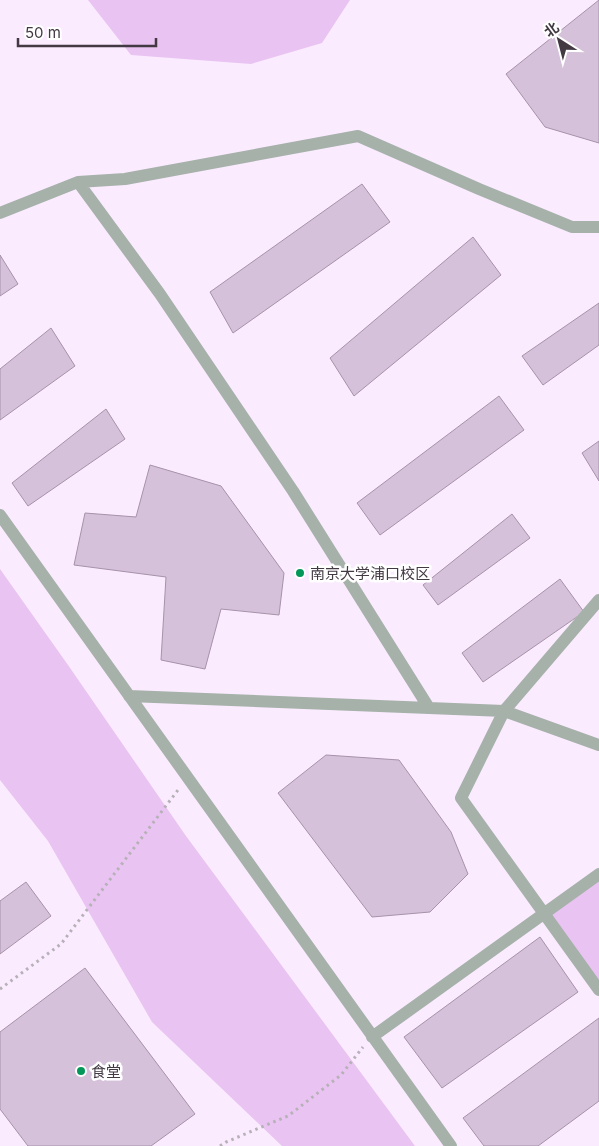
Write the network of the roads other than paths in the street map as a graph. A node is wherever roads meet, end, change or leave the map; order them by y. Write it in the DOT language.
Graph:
graph roads {
  1 [pos="78,182"];
  2 [pos="0,213"];
  3 [pos="599,227"];
  4 [pos="0,514"];
  5 [pos="599,600"];
  6 [pos="129,696"];
  7 [pos="429,708"];
  8 [pos="504,711"];
  9 [pos="599,745"];
  10 [pos="599,874"];
  11 [pos="544,914"];
  12 [pos="599,990"];
  13 [pos="372,1036"];
  14 [pos="451,1146"];
  1 -- 2 [label="street"];
  1 -- 3 [label="street"];
  1 -- 7 [label="street"];
  4 -- 6 [label="street"];
  5 -- 8 [label="street"];
  6 -- 7 [label="street"];
  6 -- 13 [label="street"];
  7 -- 8 [label="street"];
  8 -- 9 [label="street"];
  8 -- 11 [label="street"];
  10 -- 11 [label="street"];
  11 -- 12 [label="street"];
  11 -- 13 [label="street"];
  13 -- 14 [label="street"];
}
